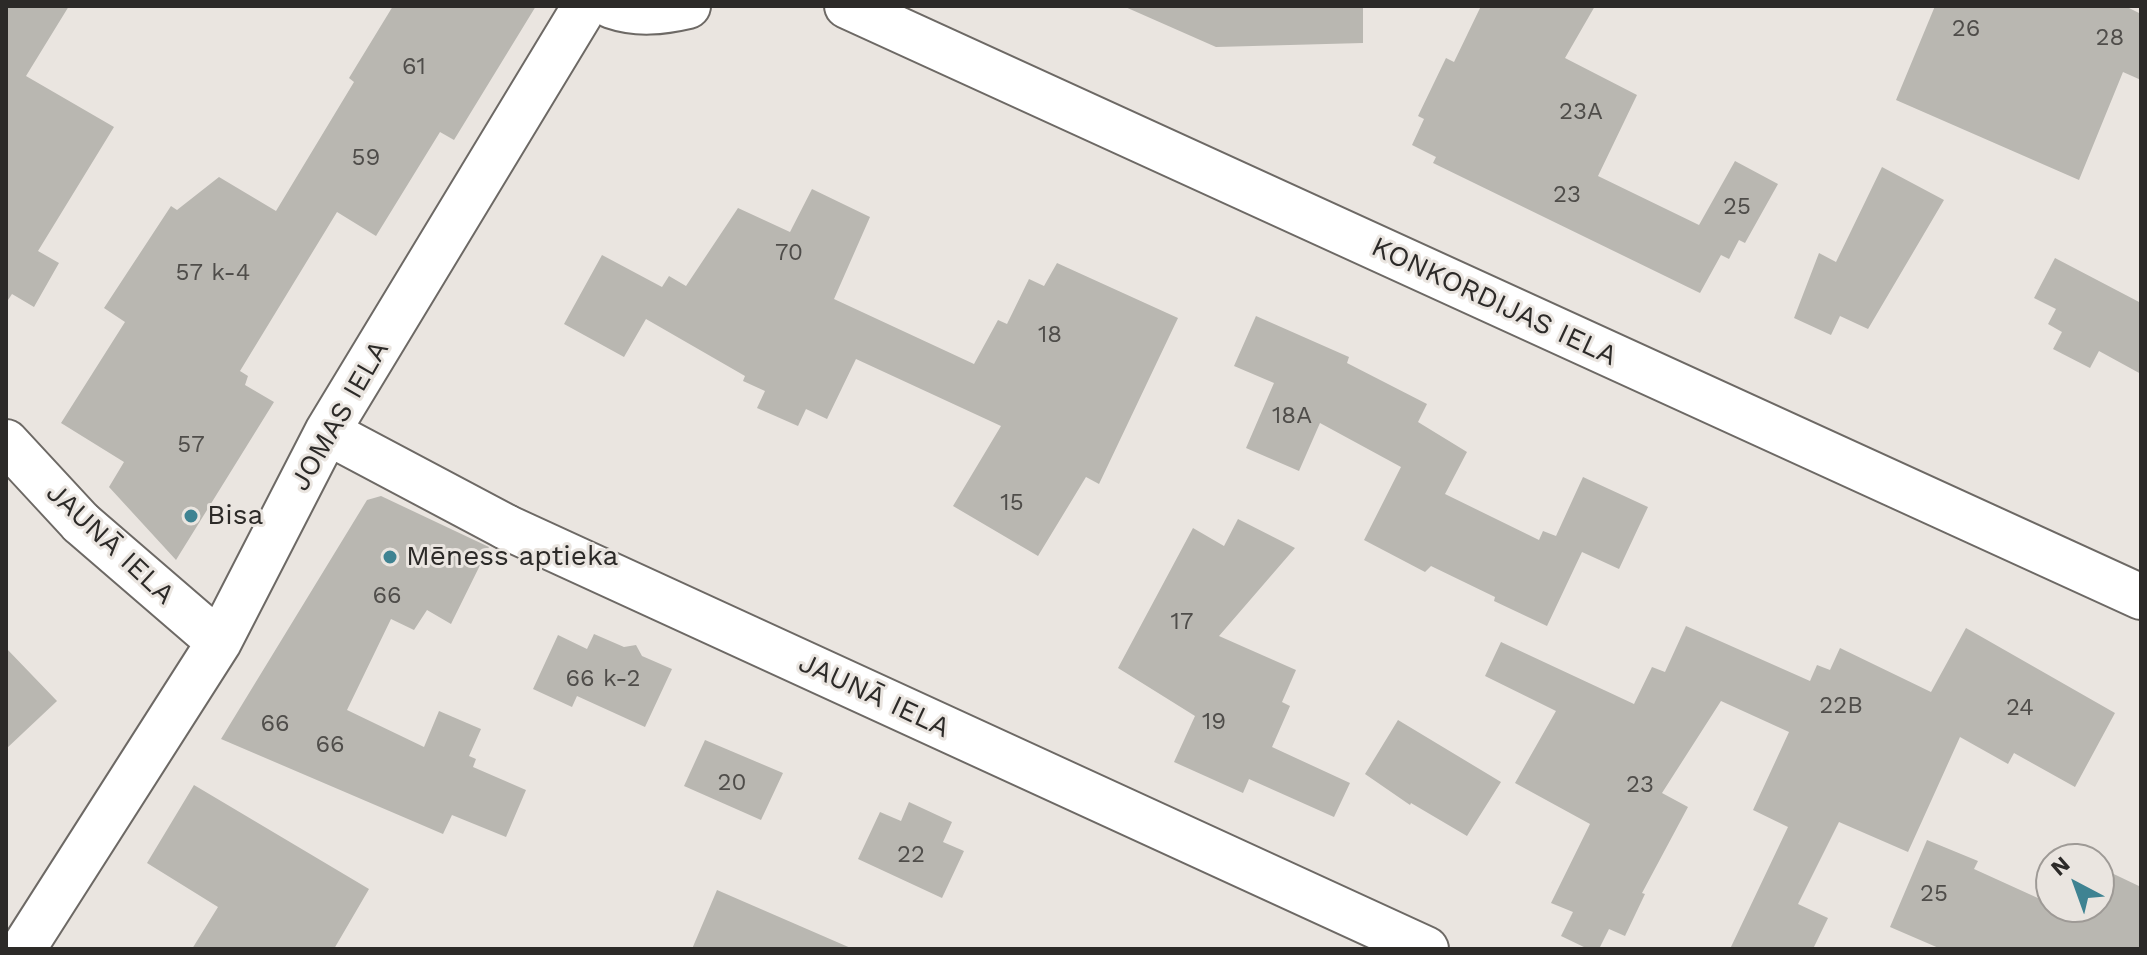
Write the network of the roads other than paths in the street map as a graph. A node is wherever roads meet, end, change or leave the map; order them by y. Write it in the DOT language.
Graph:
graph roads {
  1 [pos="585,6"];
  2 [pos="612,6"];
  3 [pos="688,6"];
  4 [pos="847,6"];
  5 [pos="327,432"];
  6 [pos="6,442"];
  7 [pos="2141,597"];
  8 [pos="219,642"];
  9 [pos="23,949"];
  10 [pos="1426,949"];
  1 -- 5 [label="street, JOMAS IELA"];
  2 -- 3 [label="street"];
  4 -- 7 [label="street, KONKORDIJAS IELA"];
  5 -- 8 [label="street, JOMAS IELA"];
  5 -- 10 [label="street, JAUNĀ IELA"];
  6 -- 8 [label="street, JAUNĀ IELA"];
  8 -- 9 [label="street, JOMAS IELA"];
}
